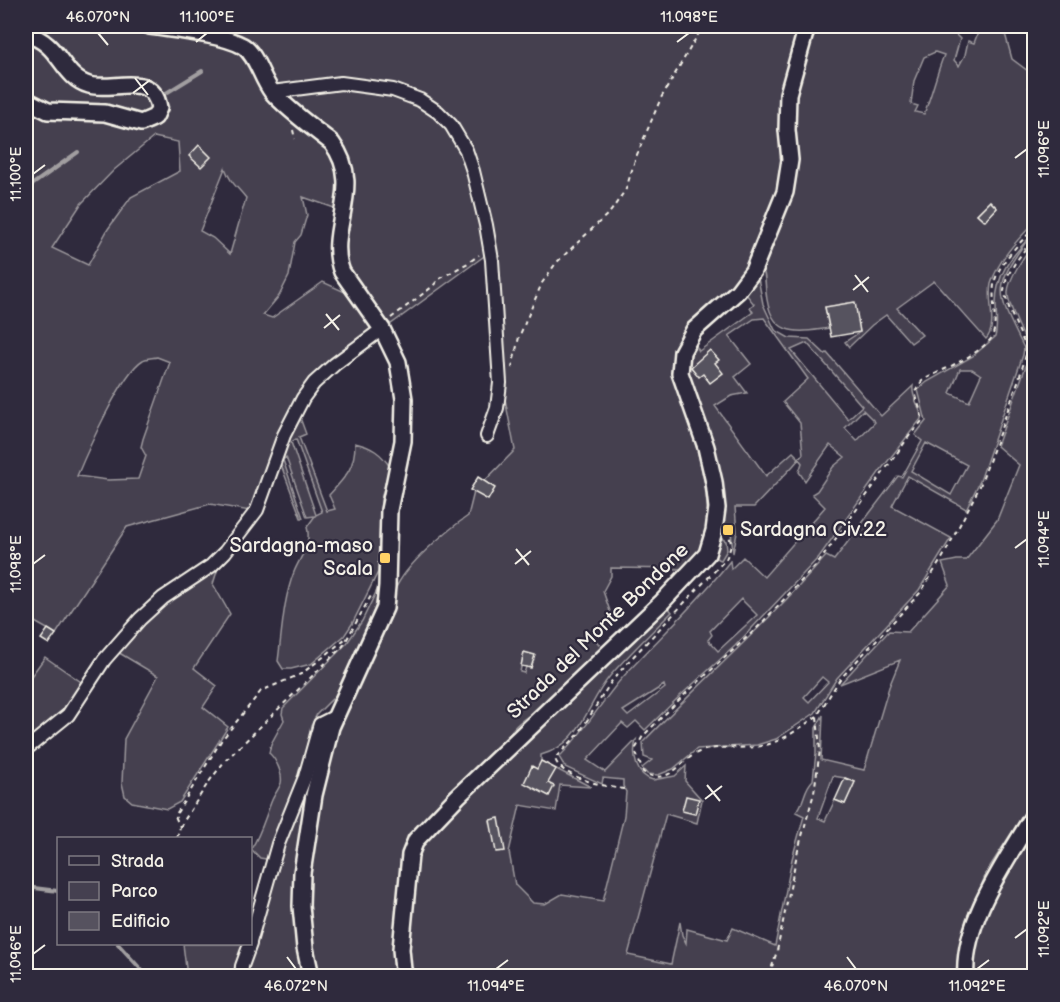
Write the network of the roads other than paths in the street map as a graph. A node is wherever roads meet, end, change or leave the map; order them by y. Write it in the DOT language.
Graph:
graph roads {
  1 [pos="149,26"];
  2 [pos="807,26"];
  3 [pos="26,34"];
  4 [pos="272,92"];
  5 [pos="26,100"];
  6 [pos="382,329"];
  7 [pos="487,436"];
  8 [pos="334,717"];
  9 [pos="26,749"];
  10 [pos="1035,814"];
  11 [pos="252,936"];
  12 [pos="249,945"];
  13 [pos="241,976"];
  14 [pos="311,976"];
  15 [pos="406,976"];
  16 [pos="966,976"];
  1 -- 4 [label="street"];
  2 -- 15 [label="street, Strada del Monte Bondone"];
  3 -- 5 [label="street"];
  4 -- 6 [label="street"];
  4 -- 7 [label="street"];
  6 -- 8 [label="street"];
  6 -- 9 [label="street"];
  8 -- 11 [label="street"];
  8 -- 14 [label="street"];
  10 -- 16 [label="street"];
  12 -- 13 [label="street"];
}
